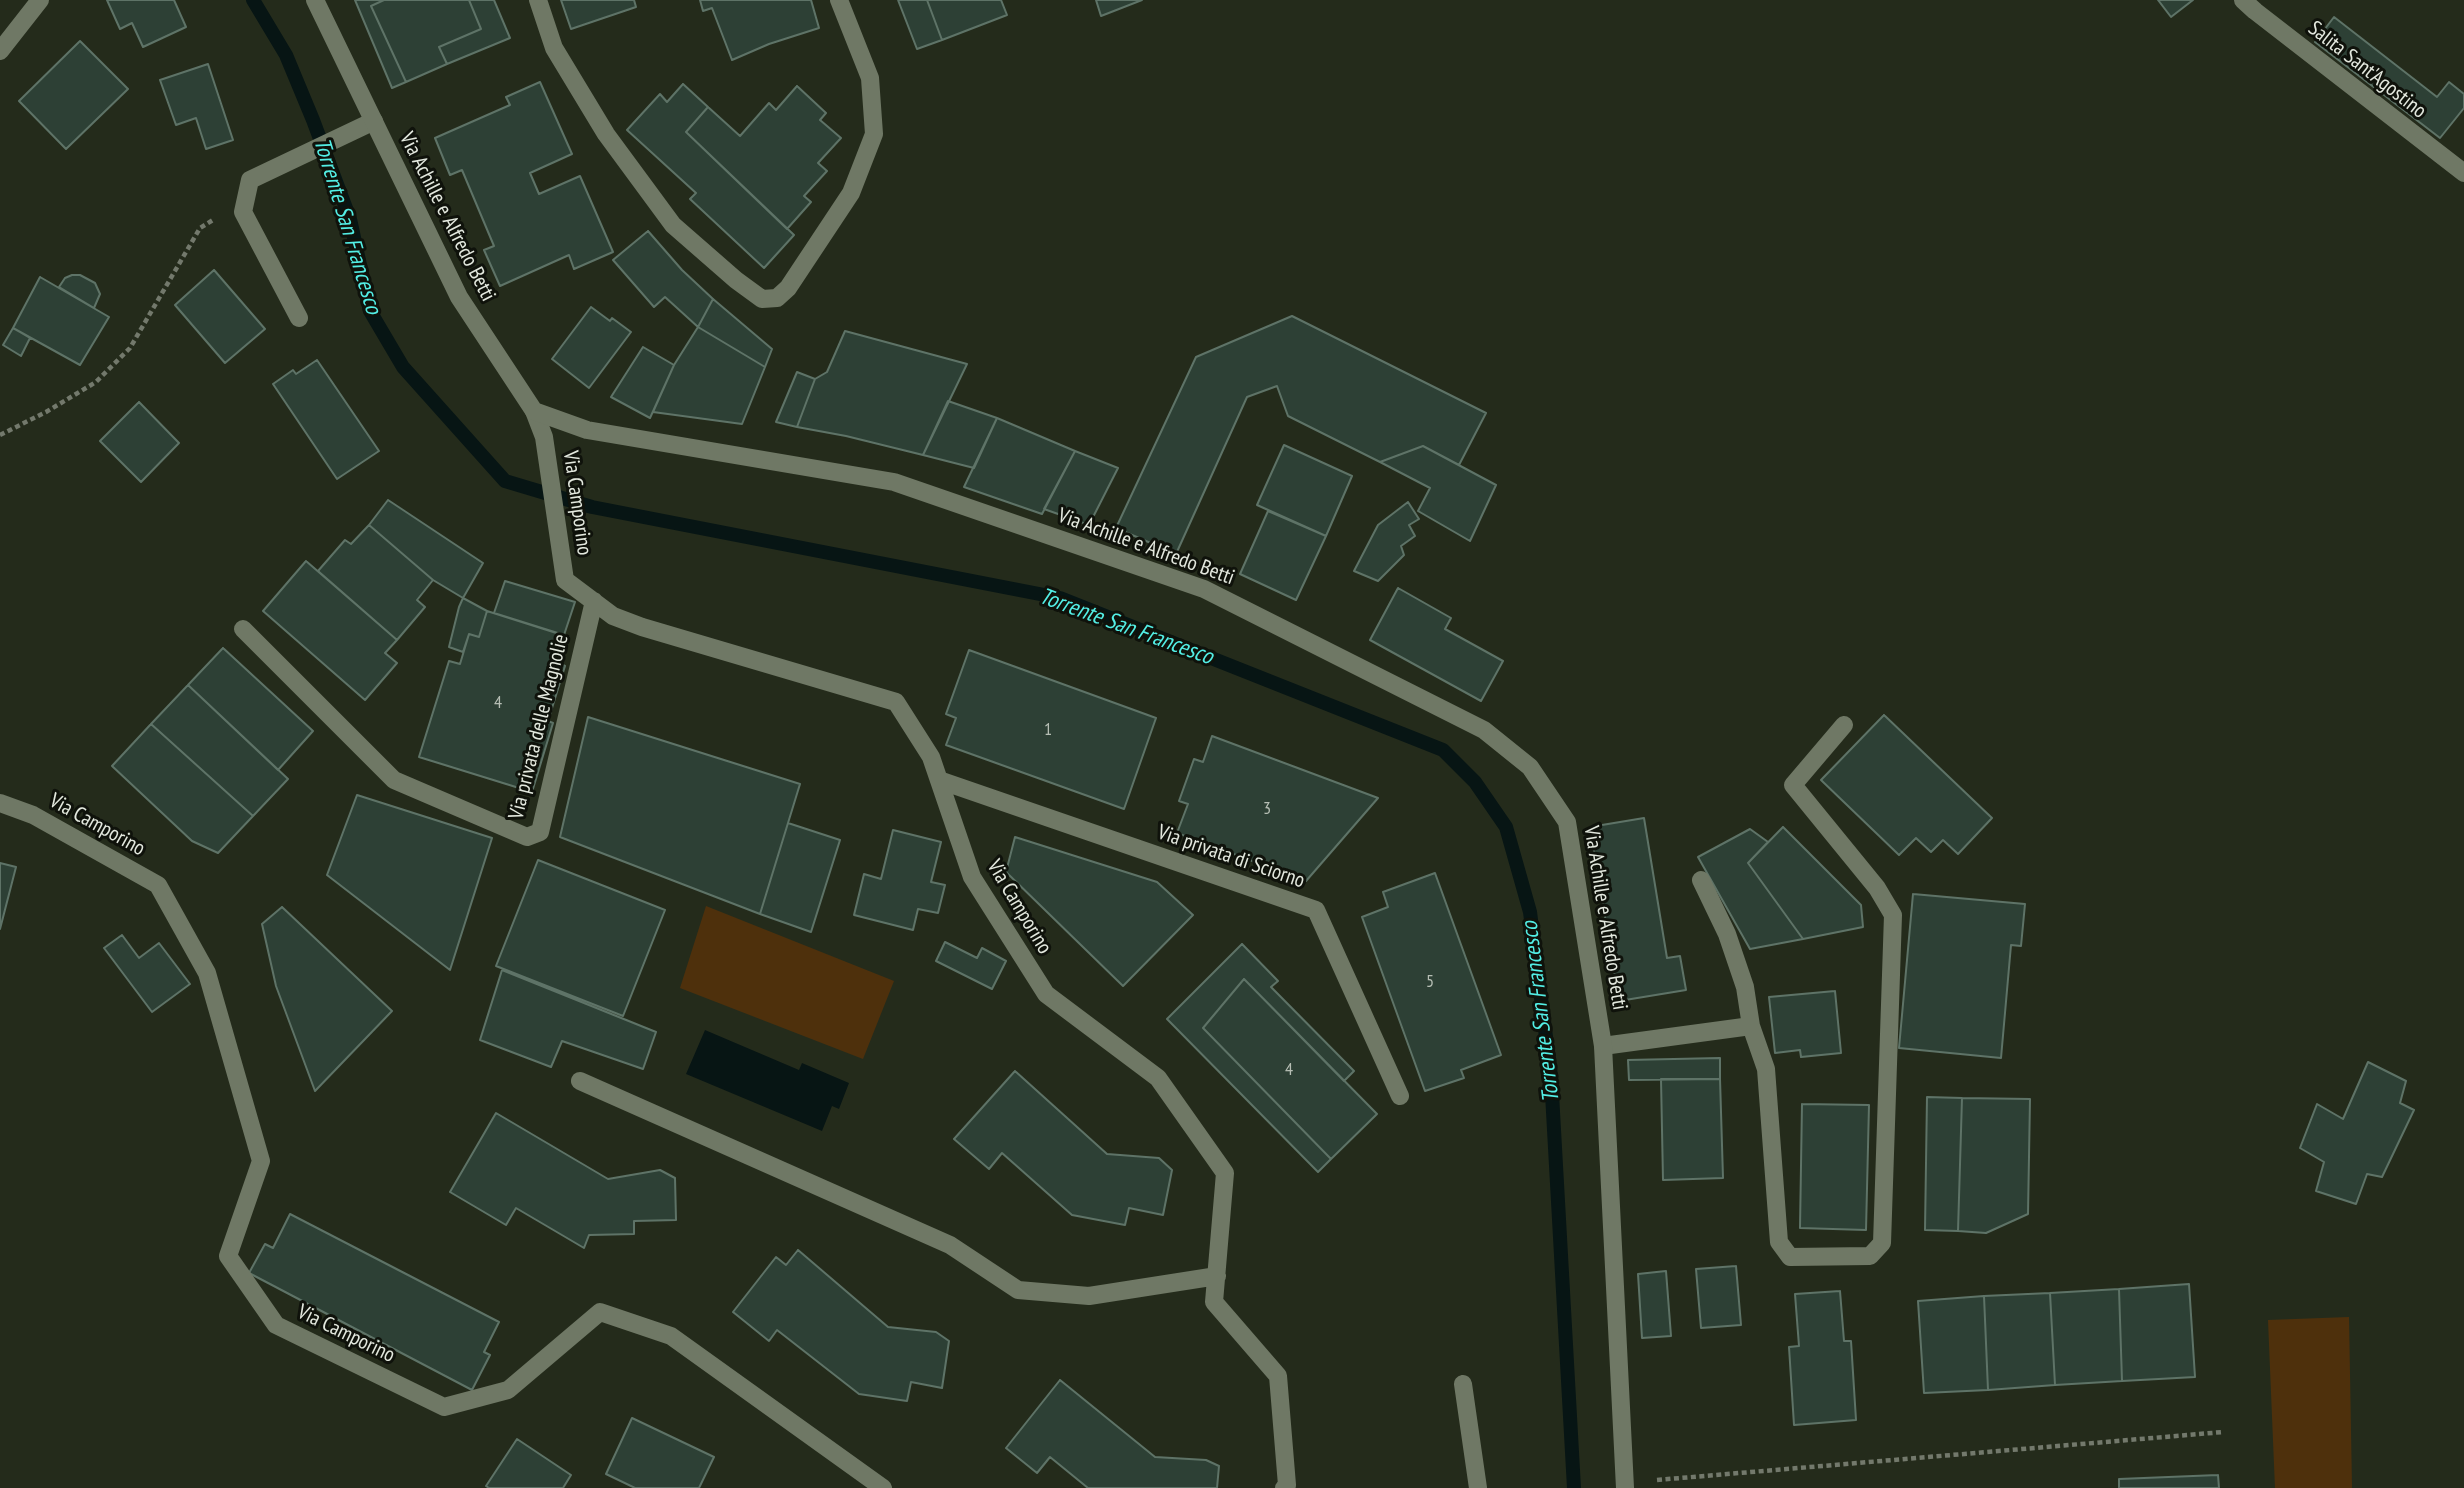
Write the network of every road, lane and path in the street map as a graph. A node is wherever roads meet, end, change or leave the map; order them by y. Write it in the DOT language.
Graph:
graph roads {
  1 [pos="40,0"];
  2 [pos="315,0"];
  3 [pos="538,0"];
  4 [pos="839,0"];
  5 [pos="2243,0"];
  6 [pos="0,51"];
  7 [pos="374,121"];
  8 [pos="2464,173"];
  9 [pos="246,198"];
  10 [pos="299,318"];
  11 [pos="534,411"];
  12 [pos="0,435"];
  13 [pos="594,601"];
  14 [pos="243,628"];
  15 [pos="1844,725"];
  16 [pos="939,780"];
  17 [pos="0,803"];
  18 [pos="1701,880"];
  19 [pos="1751,1026"];
  20 [pos="1603,1046"];
  21 [pos="580,1081"];
  22 [pos="1400,1096"];
  23 [pos="1217,1276"];
  24 [pos="1463,1384"];
  25 [pos="2223,1432"];
  26 [pos="1624,1485"];
  27 [pos="883,1488"];
  28 [pos="1284,1488"];
  29 [pos="1478,1488"];
  1 -- 6 [label="street"];
  2 -- 7 [label="street, Via Achille e Alfredo Betti"];
  3 -- 4 [label="street"];
  5 -- 8 [label="street, Salita Sant'Agostino"];
  7 -- 9 [label="street"];
  7 -- 11 [label="street, Via Achille e Alfredo Betti"];
  9 -- 10 [label="street"];
  9 -- 12 [label="path"];
  11 -- 13 [label="street, Via Camporino"];
  11 -- 20 [label="street, Via Achille e Alfredo Betti"];
  13 -- 14 [label="street, Via privata delle Magnolie"];
  13 -- 16 [label="street, Via Camporino"];
  15 -- 19 [label="street"];
  16 -- 22 [label="street, Via privata di Sciorno"];
  16 -- 23 [label="street, Via Camporino"];
  17 -- 27 [label="street, Via Camporino"];
  18 -- 19 [label="street"];
  19 -- 20 [label="street"];
  20 -- 26 [label="street, Via Achille e Alfredo Betti"];
  21 -- 23 [label="street"];
  23 -- 28 [label="street, Via Camporino"];
  24 -- 29 [label="street"];
  25 -- 26 [label="path"];
}
